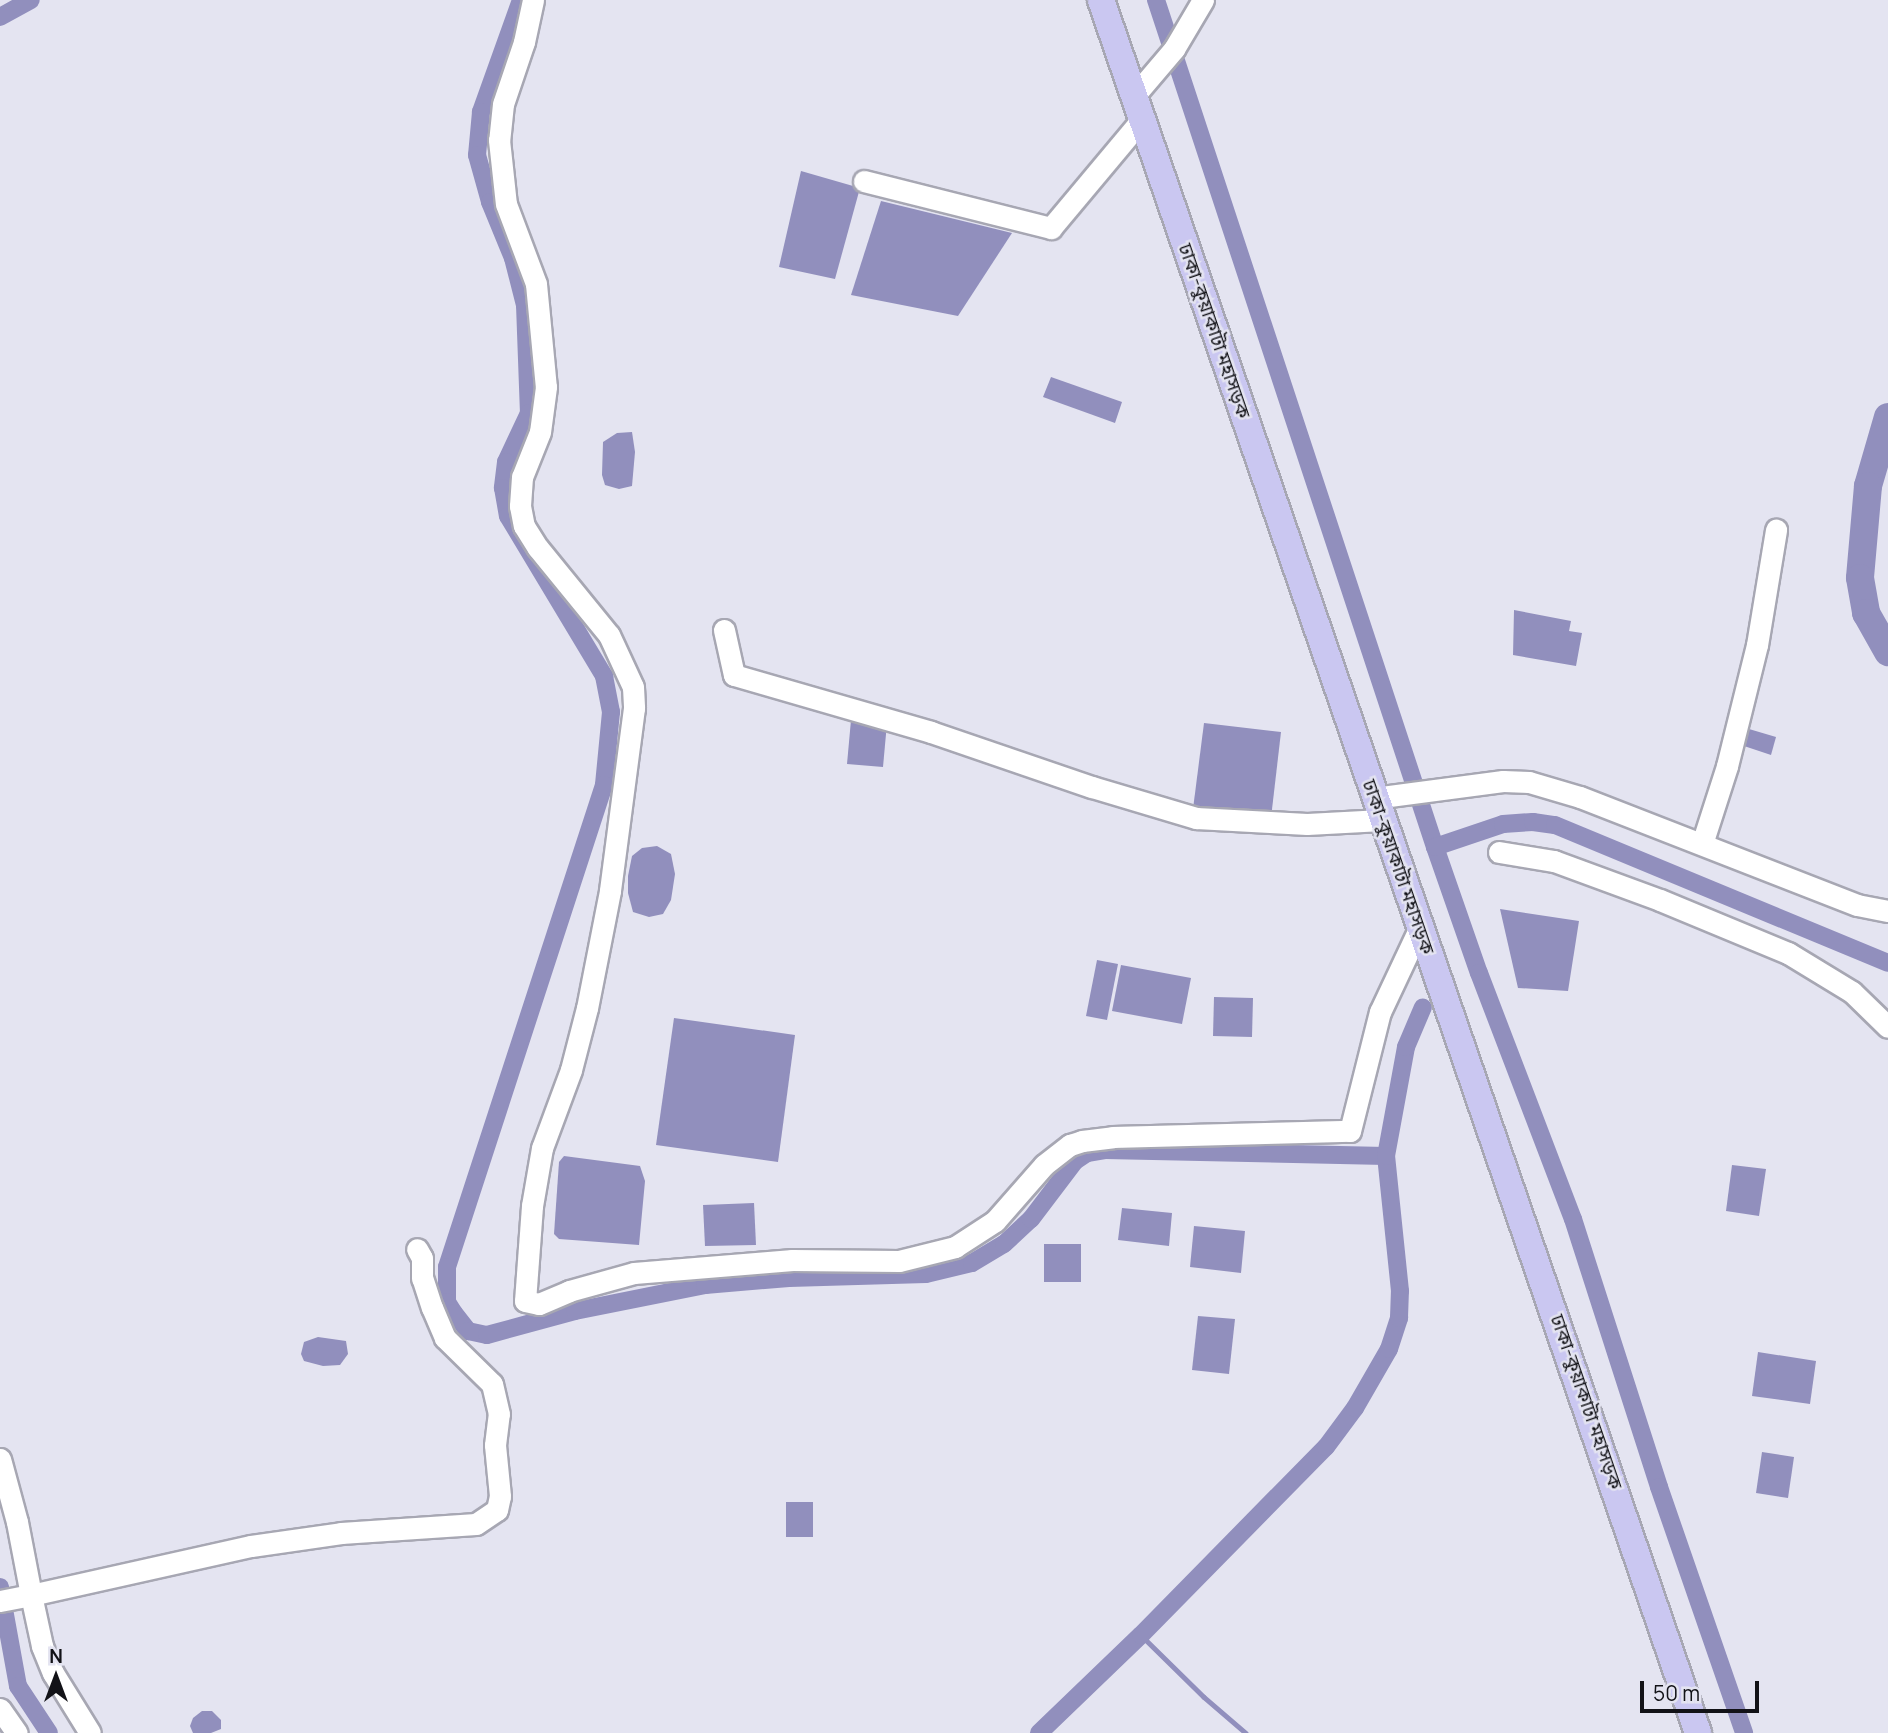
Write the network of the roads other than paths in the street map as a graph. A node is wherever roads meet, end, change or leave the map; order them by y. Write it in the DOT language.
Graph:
graph roads {
  1 [pos="533,0"];
  2 [pos="1101,0"];
  3 [pos="1203,0"];
  4 [pos="1138,107"];
  5 [pos="864,181"];
  6 [pos="1776,530"];
  7 [pos="724,629"];
  8 [pos="1378,809"];
  9 [pos="1702,844"];
  10 [pos="1499,852"];
  11 [pos="1888,911"];
  12 [pos="1419,929"];
  13 [pos="1888,1027"];
  14 [pos="417,1250"];
  15 [pos="0,1460"];
  16 [pos="16,1598"];
  17 [pos="0,1709"];
  18 [pos="17,1733"];
  19 [pos="90,1733"];
  20 [pos="1699,1733"];
  1 -- 12 [label="street"];
  2 -- 4 [label="main road, ঢাকা-কুয়াকাটা মহাসড়ক"];
  3 -- 4 [label="street"];
  4 -- 5 [label="street"];
  4 -- 8 [label="main road, ঢাকা-কুয়াকাটা মহাসড়ক"];
  6 -- 9 [label="street"];
  7 -- 8 [label="street"];
  8 -- 9 [label="street"];
  8 -- 12 [label="main road, ঢাকা-কুয়াকাটা মহাসড়ক"];
  9 -- 11 [label="street"];
  10 -- 13 [label="street"];
  12 -- 20 [label="main road, ঢাকা-কুয়াকাটা মহাসড়ক"];
  14 -- 16 [label="street"];
  15 -- 16 [label="street"];
  16 -- 19 [label="street"];
  17 -- 18 [label="street"];
}
